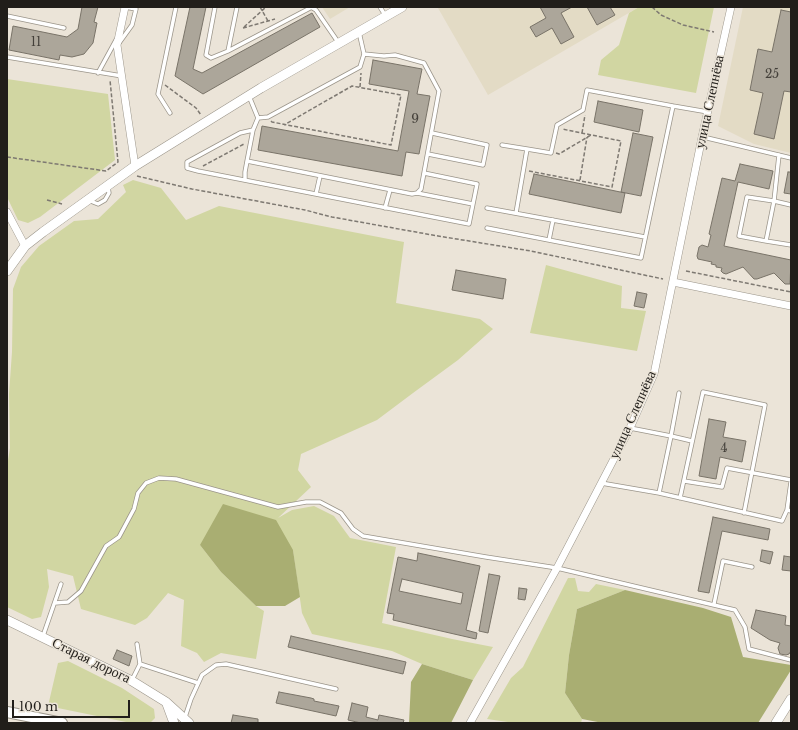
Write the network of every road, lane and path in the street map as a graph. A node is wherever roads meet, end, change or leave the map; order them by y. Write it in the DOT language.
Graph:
graph roads {
  1 [pos="125,7"];
  2 [pos="176,7"];
  3 [pos="216,7"];
  4 [pos="237,7"];
  5 [pos="260,7"];
  6 [pos="266,7"];
  7 [pos="311,7"];
  8 [pos="380,7"];
  9 [pos="402,7"];
  10 [pos="652,7"];
  11 [pos="731,7"];
  12 [pos="262,11"];
  13 [pos="7,16"];
  14 [pos="385,16"];
  15 [pos="291,18"];
  16 [pos="269,21"];
  17 [pos="64,28"];
  18 [pos="273,28"];
  19 [pos="359,31"];
  20 [pos="714,32"];
  21 [pos="119,34"];
  22 [pos="338,43"];
  23 [pos="117,45"];
  24 [pos="228,51"];
  25 [pos="364,54"];
  26 [pos="7,57"];
  27 [pos="360,67"];
  28 [pos="98,72"];
  29 [pos="110,74"];
  30 [pos="122,76"];
  31 [pos="160,82"];
  32 [pos="360,87"];
  33 [pos="248,96"];
  34 [pos="673,106"];
  35 [pos="583,110"];
  36 [pos="708,112"];
  37 [pos="170,113"];
  38 [pos="268,116"];
  39 [pos="258,118"];
  40 [pos="206,122"];
  41 [pos="284,125"];
  42 [pos="556,128"];
  43 [pos="253,130"];
  44 [pos="432,133"];
  45 [pos="582,133"];
  46 [pos="591,135"];
  47 [pos="587,137"];
  48 [pos="702,137"];
  49 [pos="251,141"];
  50 [pos="502,145"];
  51 [pos="527,149"];
  52 [pos="551,153"];
  53 [pos="428,154"];
  54 [pos="779,155"];
  55 [pos="7,157"];
  56 [pos="791,158"];
  57 [pos="247,161"];
  58 [pos="136,166"];
  59 [pos="196,170"];
  60 [pos="524,170"];
  61 [pos="424,173"];
  62 [pos="124,174"];
  63 [pos="320,176"];
  64 [pos="245,180"];
  65 [pos="580,181"];
  66 [pos="390,190"];
  67 [pos="417,193"];
  68 [pos="316,194"];
  69 [pos="47,200"];
  70 [pos="774,201"];
  71 [pos="62,204"];
  72 [pos="473,204"];
  73 [pos="791,205"];
  74 [pos="385,208"];
  75 [pos="487,208"];
  76 [pos="7,212"];
  77 [pos="516,213"];
  78 [pos="553,220"];
  79 [pos="487,228"];
  80 [pos="645,237"];
  81 [pos="549,240"];
  82 [pos="766,241"];
  83 [pos="791,245"];
  84 [pos="25,246"];
  85 [pos="686,270"];
  86 [pos="7,271"];
  87 [pos="663,279"];
  88 [pos="673,282"];
  89 [pos="791,292"];
  90 [pos="791,306"];
  91 [pos="679,393"];
  92 [pos="630,428"];
  93 [pos="671,436"];
  94 [pos="692,441"];
  95 [pos="752,472"];
  96 [pos="684,481"];
  97 [pos="791,481"];
  98 [pos="602,484"];
  99 [pos="659,494"];
  100 [pos="680,498"];
  101 [pos="789,511"];
  102 [pos="744,513"];
  103 [pos="752,566"];
  104 [pos="557,568"];
  105 [pos="61,584"];
  106 [pos="55,603"];
  107 [pos="714,604"];
  108 [pos="7,620"];
  109 [pos="42,637"];
  110 [pos="137,644"];
  111 [pos="791,660"];
  112 [pos="140,664"];
  113 [pos="132,681"];
  114 [pos="198,683"];
  115 [pos="336,689"];
  116 [pos="791,699"];
  117 [pos="166,702"];
  118 [pos="7,712"];
  119 [pos="186,721"];
  120 [pos="62,723"];
  121 [pos="166,723"];
  122 [pos="174,723"];
  123 [pos="470,723"];
  124 [pos="776,723"];
  1 -- 21 [label="street"];
  1 -- 23 [label="lane"];
  2 -- 31 [label="lane"];
  3 -- 24 [label="lane"];
  4 -- 24 [label="lane"];
  5 -- 12 [label="path"];
  6 -- 12 [label="path"];
  7 -- 15 [label="lane"];
  7 -- 22 [label="lane"];
  8 -- 14 [label="lane"];
  9 -- 14 [label="street"];
  10 -- 20 [label="path"];
  11 -- 36 [label="street, улица Слепнёва"];
  12 -- 16 [label="path"];
  12 -- 16 [label="path"];
  13 -- 17 [label="lane"];
  14 -- 19 [label="street"];
  15 -- 16 [label="path"];
  15 -- 18 [label="lane"];
  16 -- 18 [label="path"];
  18 -- 24 [label="lane"];
  19 -- 22 [label="street"];
  19 -- 25 [label="lane"];
  21 -- 23 [label="street"];
  21 -- 28 [label="lane"];
  22 -- 33 [label="street"];
  23 -- 30 [label="street"];
  25 -- 27 [label="lane"];
  25 -- 44 [label="lane"];
  26 -- 28 [label="lane"];
  27 -- 32 [label="path"];
  27 -- 38 [label="lane"];
  28 -- 29 [label="lane"];
  29 -- 30 [label="lane"];
  29 -- 55 [label="path"];
  30 -- 58 [label="street"];
  31 -- 37 [label="lane"];
  31 -- 40 [label="path"];
  32 -- 41 [label="path"];
  32 -- 41 [label="path"];
  33 -- 39 [label="lane"];
  33 -- 40 [label="street"];
  34 -- 35 [label="lane"];
  34 -- 36 [label="lane"];
  34 -- 80 [label="lane"];
  35 -- 42 [label="lane"];
  35 -- 45 [label="path"];
  36 -- 48 [label="street, улица Слепнёва"];
  38 -- 39 [label="lane"];
  38 -- 41 [label="path"];
  39 -- 43 [label="lane"];
  40 -- 58 [label="street"];
  42 -- 45 [label="path"];
  42 -- 52 [label="lane"];
  43 -- 49 [label="lane"];
  43 -- 59 [label="lane"];
  44 -- 53 [label="lane"];
  44 -- 53 [label="lane"];
  45 -- 46 [label="path"];
  46 -- 47 [label="path"];
  46 -- 65 [label="path"];
  47 -- 52 [label="path"];
  47 -- 65 [label="path"];
  48 -- 54 [label="lane"];
  48 -- 88 [label="street, улица Слепнёва"];
  49 -- 57 [label="lane"];
  49 -- 59 [label="path"];
  50 -- 51 [label="lane"];
  51 -- 52 [label="lane"];
  51 -- 60 [label="lane"];
  53 -- 61 [label="lane"];
  54 -- 56 [label="lane"];
  54 -- 70 [label="lane"];
  57 -- 63 [label="lane"];
  57 -- 64 [label="lane"];
  58 -- 62 [label="street"];
  59 -- 64 [label="lane"];
  60 -- 65 [label="path"];
  60 -- 77 [label="lane"];
  61 -- 67 [label="lane"];
  61 -- 72 [label="lane"];
  62 -- 84 [label="street"];
  62 -- 87 [label="path"];
  63 -- 66 [label="lane"];
  63 -- 68 [label="lane"];
  64 -- 68 [label="lane"];
  66 -- 67 [label="lane"];
  66 -- 74 [label="lane"];
  67 -- 72 [label="lane"];
  68 -- 74 [label="lane"];
  69 -- 71 [label="path"];
  70 -- 73 [label="lane"];
  70 -- 82 [label="lane"];
  70 -- 82 [label="lane"];
  72 -- 74 [label="lane"];
  75 -- 77 [label="lane"];
  76 -- 84 [label="street"];
  77 -- 78 [label="lane"];
  78 -- 80 [label="lane"];
  78 -- 81 [label="lane"];
  79 -- 81 [label="lane"];
  80 -- 81 [label="lane"];
  82 -- 83 [label="lane"];
  84 -- 86 [label="street"];
  85 -- 89 [label="path"];
  88 -- 90 [label="street"];
  88 -- 92 [label="street, улица Слепнёва"];
  91 -- 93 [label="lane"];
  92 -- 93 [label="lane"];
  92 -- 98 [label="street, улица Слепнёва"];
  93 -- 94 [label="lane"];
  93 -- 99 [label="lane"];
  94 -- 95 [label="lane"];
  94 -- 96 [label="lane"];
  95 -- 96 [label="lane"];
  95 -- 97 [label="lane"];
  95 -- 102 [label="lane"];
  96 -- 100 [label="lane"];
  97 -- 101 [label="lane"];
  98 -- 99 [label="lane"];
  98 -- 104 [label="street, улица Слепнёва"];
  99 -- 100 [label="lane"];
  100 -- 102 [label="lane"];
  101 -- 102 [label="lane"];
  103 -- 107 [label="lane"];
  104 -- 106 [label="lane"];
  104 -- 107 [label="lane"];
  104 -- 123 [label="street, улица Слепнёва"];
  105 -- 106 [label="lane"];
  106 -- 109 [label="lane"];
  107 -- 111 [label="lane"];
  108 -- 109 [label="street, Старая дорога"];
  109 -- 113 [label="street, Старая дорога"];
  110 -- 112 [label="lane"];
  112 -- 113 [label="lane"];
  112 -- 114 [label="lane"];
  113 -- 117 [label="street, Старая дорога"];
  114 -- 115 [label="lane"];
  114 -- 119 [label="lane"];
  116 -- 124 [label="street"];
  117 -- 119 [label="street, Старая дорога"];
  117 -- 121 [label="street"];
  117 -- 122 [label="street"];
  118 -- 120 [label="main road"];
}
